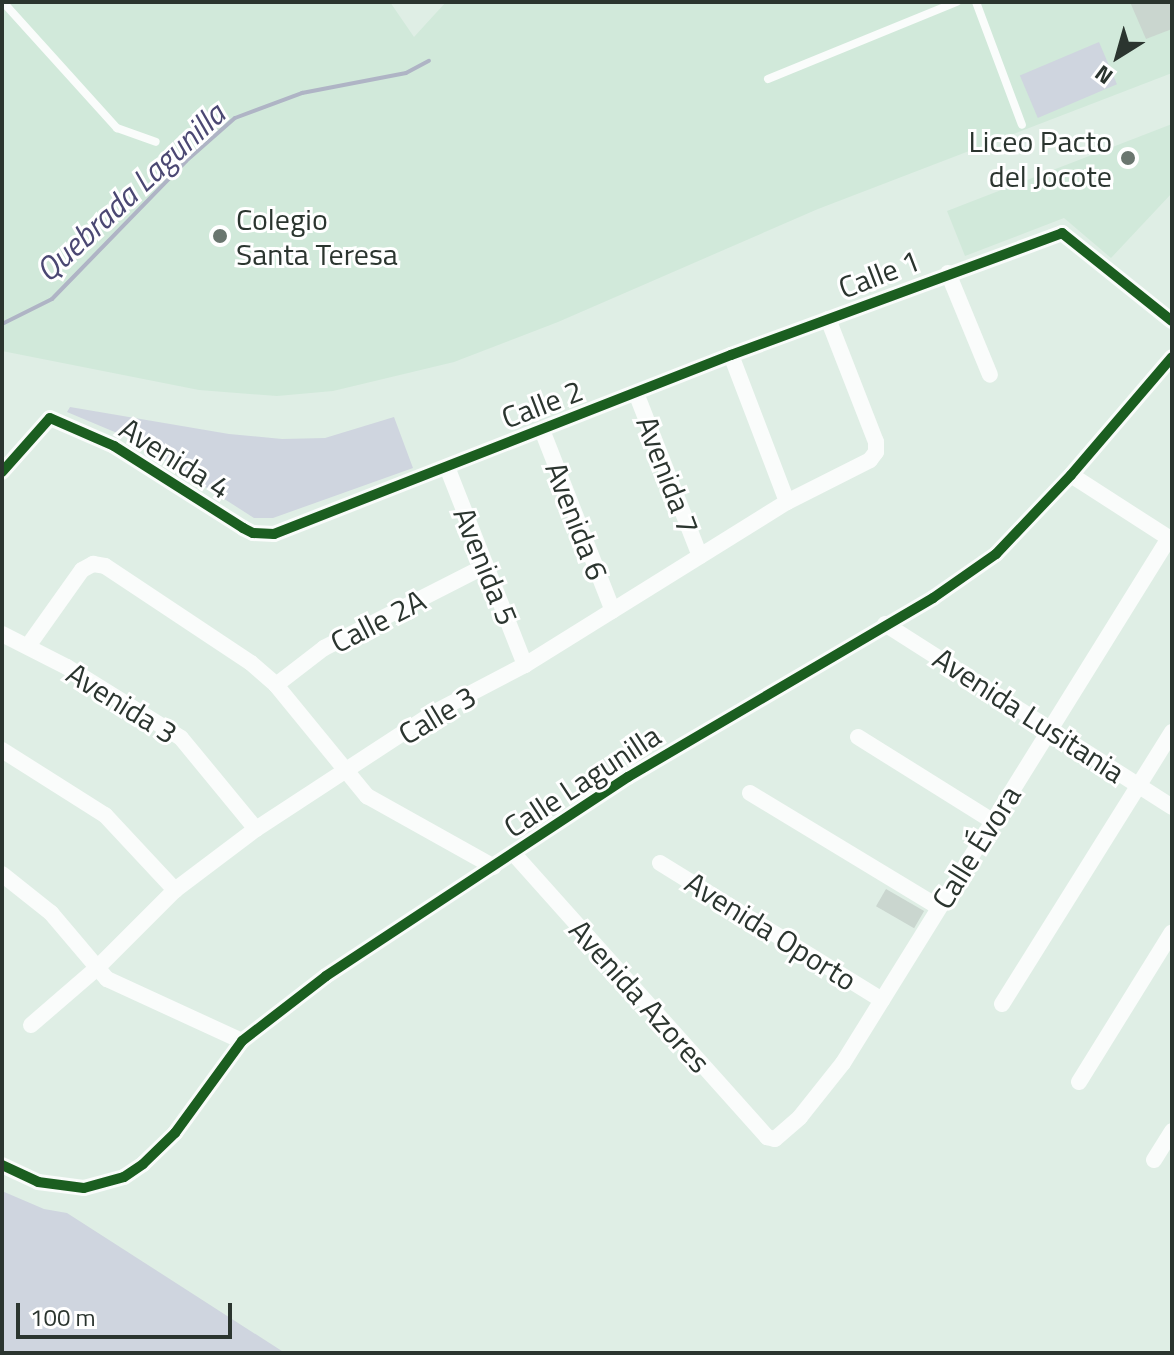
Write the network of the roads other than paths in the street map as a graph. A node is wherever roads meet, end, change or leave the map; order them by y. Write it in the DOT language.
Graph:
graph roads {
  1 [pos="3,2"];
  2 [pos="957,2"];
  3 [pos="976,2"];
  4 [pos="768,79"];
  5 [pos="1022,125"];
  6 [pos="156,142"];
  7 [pos="948,273"];
  8 [pos="828,319"];
  9 [pos="1172,321"];
  10 [pos="731,355"];
  11 [pos="1172,357"];
  12 [pos="990,375"];
  13 [pos="636,393"];
  14 [pos="542,430"];
  15 [pos="447,467"];
  16 [pos="2,472"];
  17 [pos="1071,475"];
  18 [pos="787,502"];
  19 [pos="274,534"];
  20 [pos="1170,539"];
  21 [pos="700,556"];
  22 [pos="485,566"];
  23 [pos="613,611"];
  24 [pos="885,624"];
  25 [pos="2,634"];
  26 [pos="28,646"];
  27 [pos="525,665"];
  28 [pos="276,685"];
  29 [pos="1051,727"];
  30 [pos="1172,732"];
  31 [pos="858,737"];
  32 [pos="2,750"];
  33 [pos="345,772"];
  34 [pos="1139,786"];
  35 [pos="750,793"];
  36 [pos="1172,807"];
  37 [pos="991,820"];
  38 [pos="256,829"];
  39 [pos="514,854"];
  40 [pos="660,863"];
  41 [pos="494,867"];
  42 [pos="2,874"];
  43 [pos="175,890"];
  44 [pos="938,907"];
  45 [pos="1172,932"];
  46 [pos="97,968"];
  47 [pos="882,1000"];
  48 [pos="1002,1004"];
  49 [pos="31,1025"];
  50 [pos="242,1041"];
  51 [pos="1079,1082"];
  52 [pos="1172,1131"];
  53 [pos="767,1137"];
  54 [pos="1154,1160"];
  55 [pos="2,1165"];
  1 -- 6 [label="lane"];
  2 -- 4 [label="lane"];
  3 -- 5 [label="lane"];
  7 -- 8 [label="street, Calle 1"];
  7 -- 9 [label="street, Calle 1"];
  7 -- 12 [label="street"];
  8 -- 10 [label="street, Calle 2"];
  8 -- 18 [label="street, Calle 3"];
  10 -- 13 [label="street, Calle 2"];
  10 -- 18 [label="street"];
  11 -- 17 [label="street, Calle Lagunilla"];
  13 -- 14 [label="street, Calle 2"];
  13 -- 21 [label="street, Avenida 7"];
  14 -- 15 [label="street, Calle 2"];
  14 -- 23 [label="street, Avenida 6"];
  15 -- 19 [label="street, Calle 2"];
  15 -- 22 [label="street, Avenida 5"];
  16 -- 19 [label="street, Avenida 4"];
  17 -- 20 [label="street"];
  17 -- 24 [label="street, Calle Lagunilla"];
  18 -- 21 [label="street, Calle 3"];
  20 -- 29 [label="street, Calle Évora"];
  21 -- 23 [label="street, Calle 3"];
  22 -- 27 [label="street, Avenida 5"];
  22 -- 28 [label="street, Calle 2A"];
  23 -- 27 [label="street, Calle 3"];
  24 -- 29 [label="street, Avenida Lusitania"];
  24 -- 39 [label="street, Calle Lagunilla"];
  25 -- 26 [label="street, Avenida 3"];
  26 -- 28 [label="street"];
  26 -- 38 [label="street, Avenida 3"];
  27 -- 33 [label="street, Calle 3"];
  28 -- 33 [label="street"];
  29 -- 34 [label="street, Avenida Lusitania"];
  29 -- 37 [label="street, Calle Évora"];
  30 -- 34 [label="street"];
  31 -- 37 [label="street"];
  32 -- 43 [label="street"];
  33 -- 38 [label="street, Calle 3"];
  33 -- 41 [label="street"];
  34 -- 36 [label="street, Avenida Lusitania"];
  34 -- 48 [label="street"];
  35 -- 44 [label="street"];
  37 -- 44 [label="street, Calle Évora"];
  38 -- 43 [label="street, Calle 3"];
  39 -- 41 [label="street, Calle Lagunilla"];
  39 -- 53 [label="street, Avenida Azores"];
  40 -- 47 [label="street, Avenida Oporto"];
  41 -- 50 [label="street, Calle Lagunilla"];
  42 -- 46 [label="street"];
  43 -- 46 [label="street, Calle 3"];
  44 -- 47 [label="street, Calle Évora"];
  45 -- 51 [label="street"];
  46 -- 49 [label="street, Calle 3"];
  46 -- 50 [label="street"];
  47 -- 53 [label="street, Calle Évora"];
  50 -- 55 [label="street, Calle Lagunilla"];
  52 -- 54 [label="street"];
}
